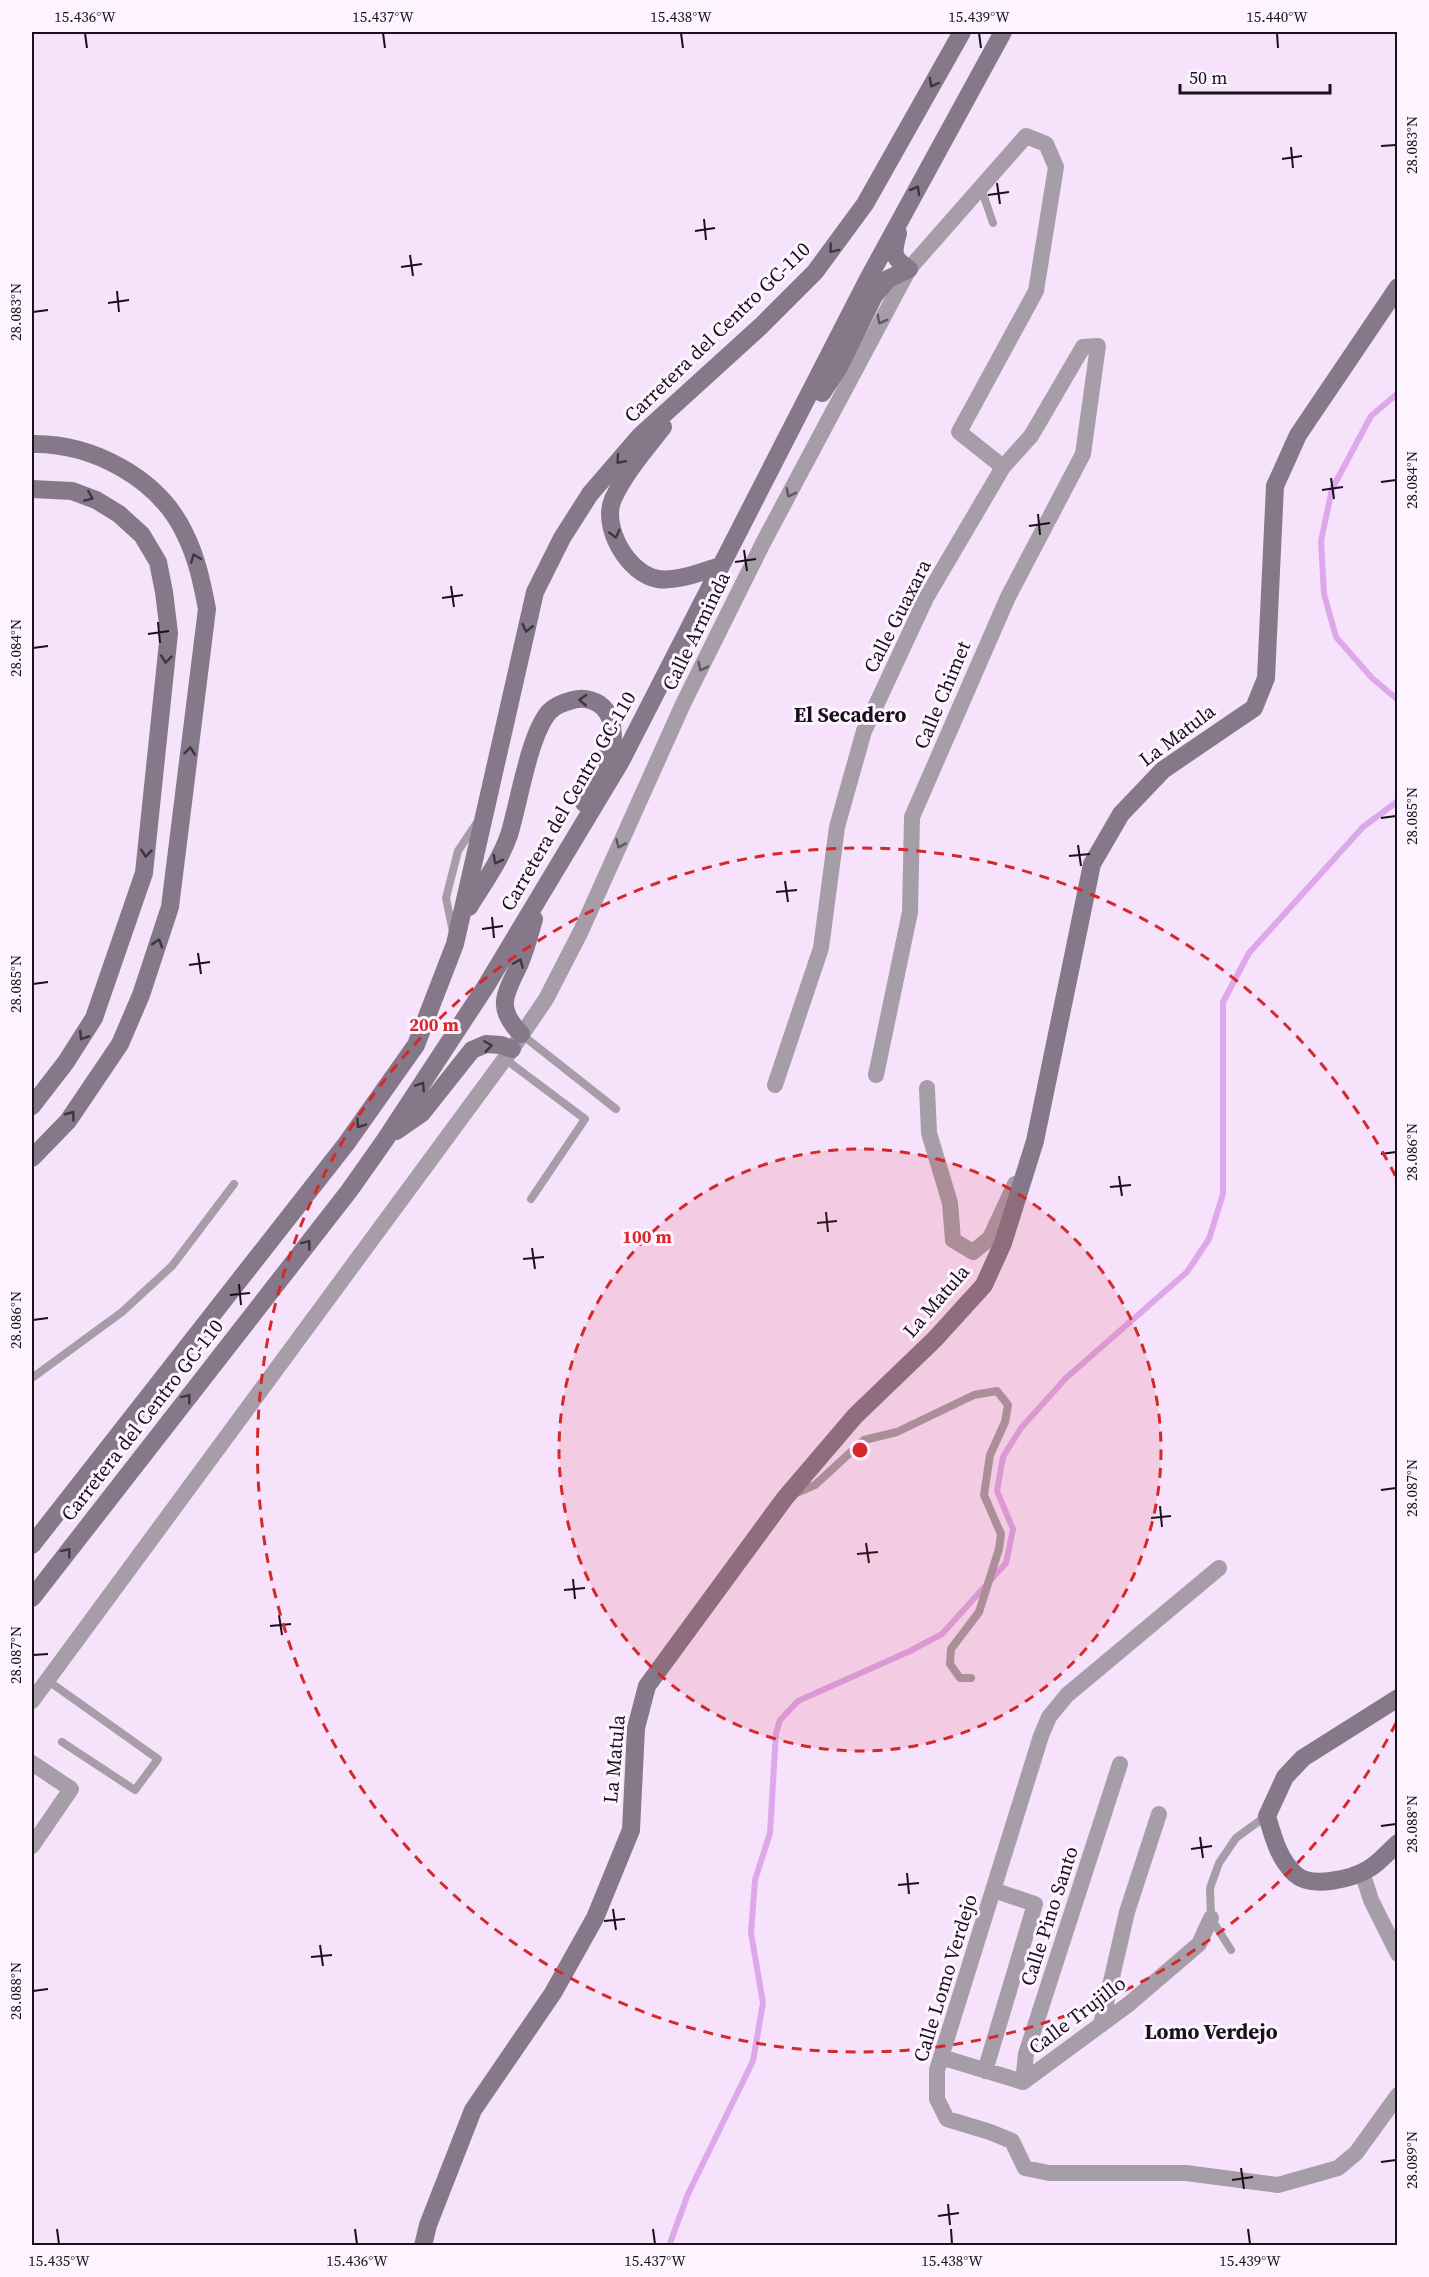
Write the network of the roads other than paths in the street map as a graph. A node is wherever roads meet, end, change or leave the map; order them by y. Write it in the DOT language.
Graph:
graph roads {
  1 [pos="962,32"];
  2 [pos="1003,32"];
  3 [pos="981,187"];
  4 [pos="902,217"];
  5 [pos="993,223"];
  6 [pos="909,269"];
  7 [pos="1398,287"];
  8 [pos="1098,346"];
  9 [pos="687,394"];
  10 [pos="32,444"];
  11 [pos="1003,467"];
  12 [pos="32,489"];
  13 [pos="755,502"];
  14 [pos="721,566"];
  15 [pos="486,808"];
  16 [pos="542,893"];
  17 [pos="459,925"];
  18 [pos="455,944"];
  19 [pos="513,1048"];
  20 [pos="876,1075"];
  21 [pos="775,1085"];
  22 [pos="927,1088"];
  23 [pos="32,1106"];
  24 [pos="616,1108"];
  25 [pos="385,1140"];
  26 [pos="1035,1141"];
  27 [pos="32,1158"];
  28 [pos="234,1184"];
  29 [pos="531,1199"];
  30 [pos="32,1378"];
  31 [pos="785,1498"];
  32 [pos="32,1545"];
  33 [pos="1219,1568"];
  34 [pos="32,1598"];
  35 [pos="971,1678"];
  36 [pos="47,1680"];
  37 [pos="1398,1698"];
  38 [pos="32,1701"];
  39 [pos="62,1742"];
  40 [pos="32,1763"];
  41 [pos="1120,1764"];
  42 [pos="1159,1814"];
  43 [pos="1267,1816"];
  44 [pos="1398,1843"];
  45 [pos="32,1846"];
  46 [pos="1362,1872"];
  47 [pos="993,1890"];
  48 [pos="1211,1918"];
  49 [pos="1232,1950"];
  50 [pos="1398,1954"];
  51 [pos="1101,2025"];
  52 [pos="941,2057"];
  53 [pos="985,2071"];
  54 [pos="1023,2082"];
  55 [pos="1398,2095"];
  56 [pos="423,2246"];
  1 -- 9 [label="main road, Carretera del Centro GC-110, one-way"];
  4 -- 2 [label="main road, one-way"];
  3 -- 5 [label="lane"];
  3 -- 6 [label="street, Calle Arminda"];
  3 -- 11 [label="street, Calle Arminda"];
  4 -- 6 [label="main road"];
  4 -- 13 [label="main road"];
  6 -- 13 [label="main road"];
  6 -- 19 [label="street, Calle Arminda, one-way"];
  7 -- 26 [label="main road, La Matula"];
  8 -- 11 [label="street, Calle Guaxara"];
  8 -- 20 [label="street, Calle Chimet"];
  9 -- 14 [label="main road, one-way"];
  9 -- 15 [label="main road, Carretera del Centro GC-110, one-way"];
  27 -- 10 [label="main road, one-way"];
  11 -- 21 [label="street, Calle Guaxara"];
  12 -- 23 [label="main road, one-way"];
  13 -- 14 [label="main road, Carretera del Centro GC-110"];
  14 -- 16 [label="main road, Carretera del Centro GC-110"];
  15 -- 17 [label="main road, Carretera del Centro GC-110"];
  15 -- 18 [label="lane"];
  16 -- 17 [label="main road, one-way"];
  19 -- 16 [label="main road, one-way"];
  25 -- 16 [label="main road, Carretera del Centro GC-110, one-way"];
  17 -- 18 [label="main road, Carretera del Centro GC-110"];
  18 -- 32 [label="main road, Carretera del Centro GC-110, one-way"];
  19 -- 24 [label="lane"];
  25 -- 19 [label="main road, one-way"];
  19 -- 29 [label="lane"];
  19 -- 36 [label="street, Calle Arminda"];
  22 -- 26 [label="street"];
  34 -- 25 [label="main road, Carretera del Centro GC-110, one-way"];
  26 -- 31 [label="main road, La Matula"];
  28 -- 30 [label="lane"];
  31 -- 35 [label="lane"];
  31 -- 56 [label="main road, La Matula"];
  33 -- 47 [label="street, Calle Lomo Verdejo"];
  36 -- 38 [label="street, Calle Arminda"];
  36 -- 39 [label="lane"];
  37 -- 43 [label="main road"];
  40 -- 45 [label="street"];
  41 -- 54 [label="street, Calle Pino Santo"];
  42 -- 51 [label="street"];
  43 -- 46 [label="main road"];
  43 -- 48 [label="lane, Calle Trujillo"];
  44 -- 46 [label="main road"];
  46 -- 50 [label="street"];
  47 -- 52 [label="street, Calle Lomo Verdejo"];
  47 -- 53 [label="street"];
  48 -- 49 [label="lane"];
  48 -- 51 [label="street, Calle Trujillo"];
  51 -- 54 [label="street, Calle Trujillo"];
  52 -- 53 [label="street, Calle Trujillo"];
  52 -- 55 [label="street, Calle Lomo Verdejo"];
  53 -- 54 [label="street, Calle Trujillo"];
}
